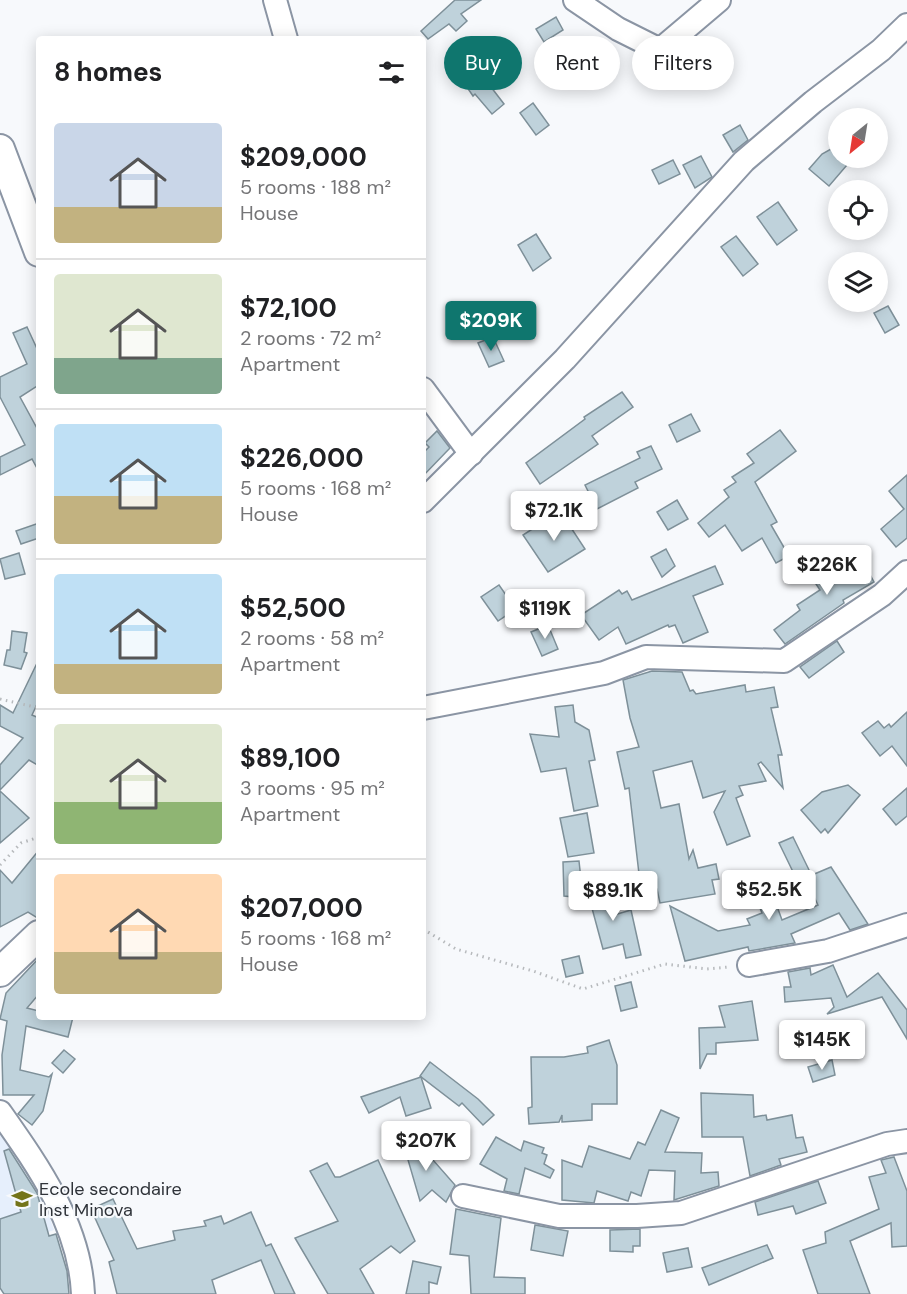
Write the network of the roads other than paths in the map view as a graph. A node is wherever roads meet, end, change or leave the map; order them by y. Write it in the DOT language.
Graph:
graph roads {
  1 [pos="275,0"];
  2 [pos="575,0"];
  3 [pos="719,0"];
  4 [pos="907,25"];
  5 [pos="285,36"];
  6 [pos="0,149"];
  7 [pos="36,244"];
  8 [pos="426,393"];
  9 [pos="471,454"];
  10 [pos="426,498"];
  11 [pos="907,572"];
  12 [pos="426,707"];
  13 [pos="907,925"];
  14 [pos="36,938"];
  15 [pos="749,965"];
  16 [pos="0,972"];
  17 [pos="0,1112"];
  18 [pos="907,1142"];
  19 [pos="464,1196"];
  20 [pos="83,1294"];
  1 -- 5 [label="street"];
  2 -- 3 [label="street"];
  4 -- 9 [label="street"];
  6 -- 7 [label="street"];
  8 -- 9 [label="street"];
  9 -- 10 [label="street"];
  11 -- 12 [label="street"];
  13 -- 15 [label="street"];
  14 -- 16 [label="street"];
  17 -- 20 [label="street"];
  18 -- 19 [label="street"];
}
